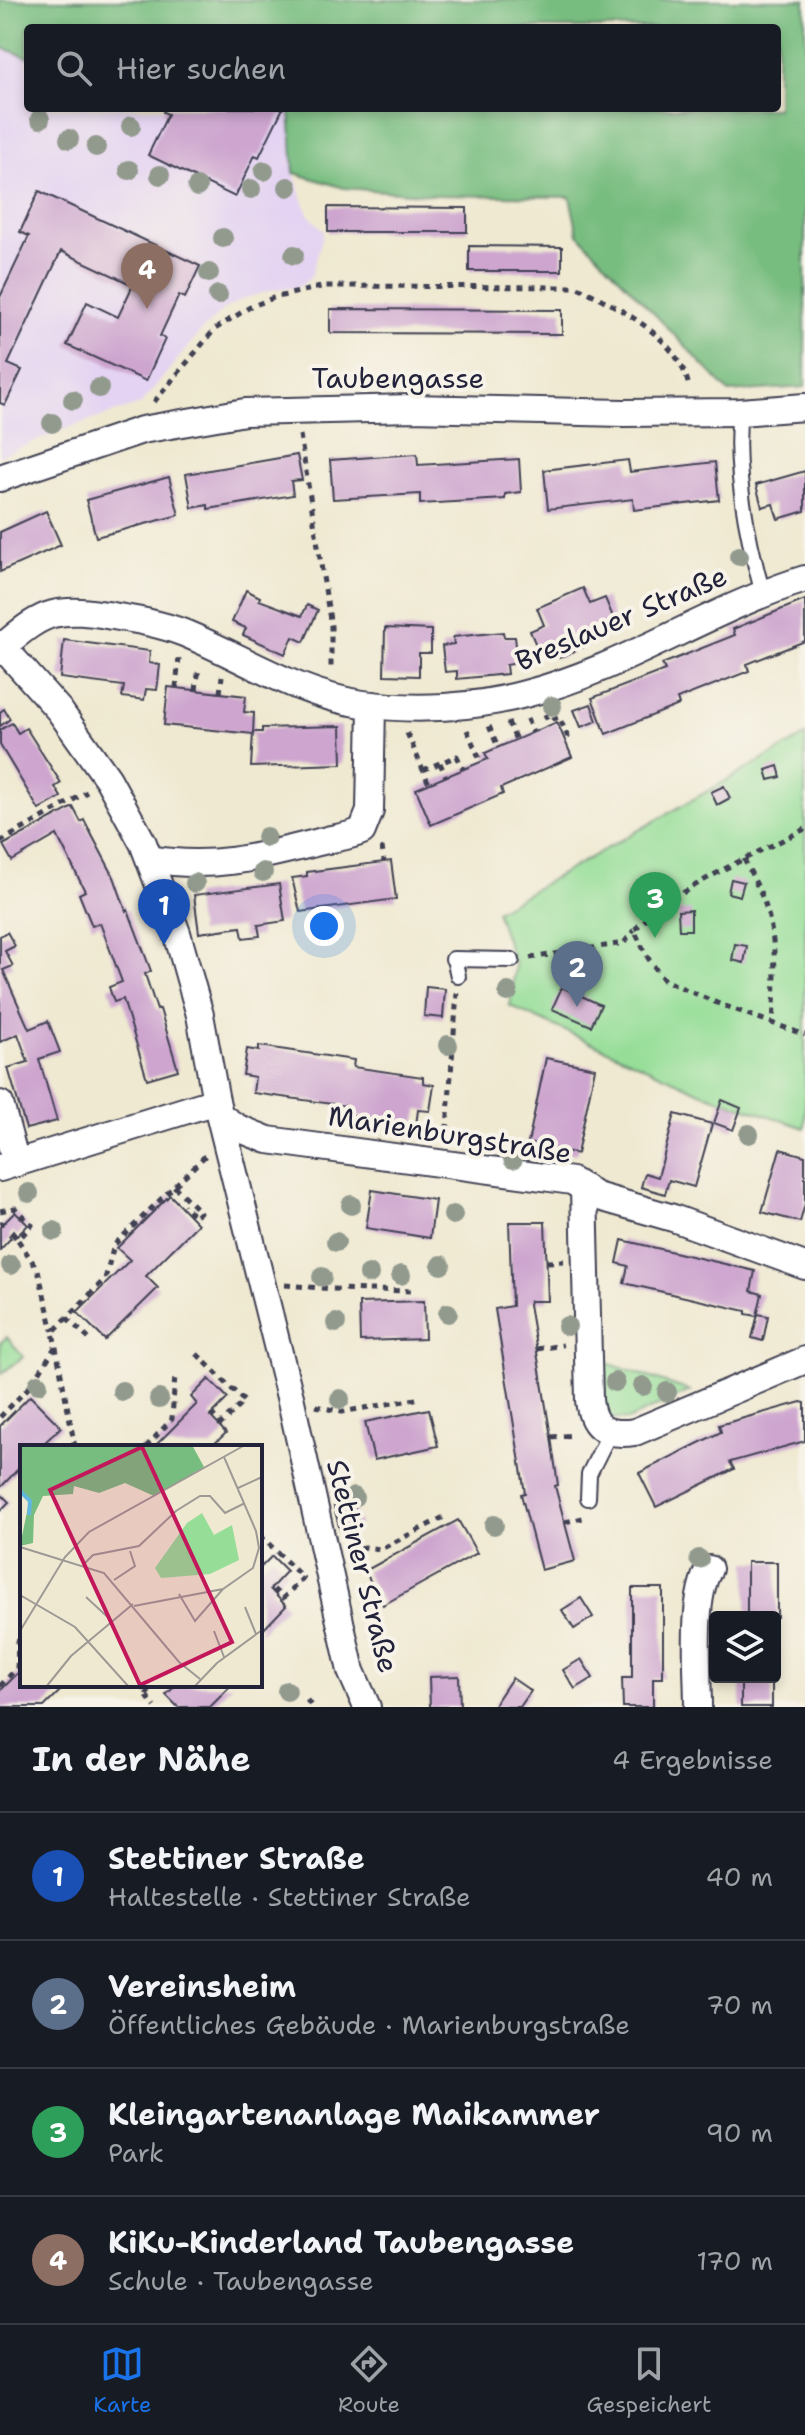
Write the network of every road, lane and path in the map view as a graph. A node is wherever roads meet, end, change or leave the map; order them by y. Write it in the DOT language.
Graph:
graph roads {
  1 [pos="805,407"];
  2 [pos="297,410"];
  3 [pos="688,412"];
  4 [pos="740,412"];
  5 [pos="142,430"];
  6 [pos="0,478"];
  7 [pos="805,579"];
  8 [pos="763,594"];
  9 [pos="1,645"];
  10 [pos="177,679"];
  11 [pos="197,680"];
  12 [pos="222,682"];
  13 [pos="176,688"];
  14 [pos="196,690"];
  15 [pos="535,691"];
  16 [pos="220,693"];
  17 [pos="327,695"];
  18 [pos="384,705"];
  19 [pos="457,706"];
  20 [pos="565,739"];
  21 [pos="481,762"];
  22 [pos="440,763"];
  23 [pos="463,769"];
  24 [pos="423,770"];
  25 [pos="446,777"];
  26 [pos="108,779"];
  27 [pos="429,784"];
  28 [pos="805,829"];
  29 [pos="0,842"];
  30 [pos="150,859"];
  31 [pos="744,859"];
  32 [pos="634,930"];
  33 [pos="512,960"];
  34 [pos="455,966"];
  35 [pos="773,1023"];
  36 [pos="805,1035"];
  37 [pos="0,1104"];
  38 [pos="221,1118"];
  39 [pos="445,1163"];
  40 [pos="8,1166"];
  41 [pos="174,1186"];
  42 [pos="584,1188"];
  43 [pos="183,1205"];
  44 [pos="0,1211"];
  45 [pos="12,1233"];
  46 [pos="18,1240"];
  47 [pos="564,1261"];
  48 [pos="547,1262"];
  49 [pos="805,1266"];
  50 [pos="283,1285"];
  51 [pos="412,1291"];
  52 [pos="67,1318"];
  53 [pos="53,1332"];
  54 [pos="89,1339"];
  55 [pos="55,1346"];
  56 [pos="561,1346"];
  57 [pos="537,1349"];
  58 [pos="197,1354"];
  59 [pos="805,1360"];
  60 [pos="175,1375"];
  61 [pos="421,1398"];
  62 [pos="291,1401"];
  63 [pos="212,1414"];
  64 [pos="0,1417"];
  65 [pos="610,1432"];
  66 [pos="571,1436"];
  67 [pos="551,1437"];
  68 [pos="75,1445"];
  69 [pos="148,1445"];
  70 [pos="588,1498"];
  71 [pos="446,1516"];
  72 [pos="581,1518"];
  73 [pos="565,1522"];
  74 [pos="262,1537"];
  75 [pos="325,1557"];
  76 [pos="709,1569"];
  77 [pos="272,1588"];
  78 [pos="20,1639"];
  79 [pos="2,1686"];
  80 [pos="144,1687"];
  81 [pos="152,1687"];
  82 [pos="146,1695"];
  83 [pos="307,1700"];
  84 [pos="155,1707"];
  85 [pos="312,1707"];
  86 [pos="367,1707"];
  87 [pos="698,1707"];
  1 -- 4 [label="street, Taubengasse"];
  2 -- 3 [label="street, Taubengasse"];
  2 -- 5 [label="street, Taubengasse"];
  2 -- 17 [label="path"];
  3 -- 4 [label="street, Taubengasse"];
  3 -- 5 [label="path"];
  4 -- 8 [label="lane, Breslauer Straße"];
  5 -- 6 [label="street, Taubengasse"];
  7 -- 8 [label="street, Breslauer Straße"];
  8 -- 15 [label="street, Breslauer Straße"];
  9 -- 17 [label="street, Breslauer Straße"];
  9 -- 26 [label="street, Stettiner Straße"];
  10 -- 13 [label="path"];
  11 -- 14 [label="path"];
  12 -- 16 [label="path"];
  15 -- 19 [label="street, Breslauer Straße"];
  15 -- 20 [label="path"];
  17 -- 18 [label="street, Breslauer Straße"];
  18 -- 19 [label="street, Breslauer Straße"];
  18 -- 24 [label="path"];
  18 -- 30 [label="street"];
  19 -- 21 [label="path"];
  22 -- 23 [label="path"];
  22 -- 24 [label="path"];
  22 -- 25 [label="path"];
  24 -- 27 [label="path"];
  26 -- 29 [label="path"];
  26 -- 30 [label="street, Stettiner Straße"];
  28 -- 31 [label="path"];
  30 -- 38 [label="street, Stettiner Straße"];
  31 -- 32 [label="path"];
  31 -- 35 [label="path"];
  32 -- 33 [label="path"];
  32 -- 35 [label="path"];
  33 -- 34 [label="lane"];
  34 -- 39 [label="path"];
  35 -- 36 [label="path"];
  37 -- 40 [label="street"];
  38 -- 39 [label="street, Marienburgstraße"];
  38 -- 40 [label="street"];
  38 -- 41 [label="path"];
  38 -- 62 [label="street, Stettiner Straße"];
  39 -- 42 [label="street, Marienburgstraße"];
  41 -- 43 [label="path"];
  41 -- 52 [label="path"];
  42 -- 49 [label="street, Marienburgstraße"];
  42 -- 65 [label="street"];
  44 -- 46 [label="path"];
  45 -- 46 [label="path"];
  46 -- 53 [label="path"];
  47 -- 48 [label="path"];
  50 -- 51 [label="path"];
  52 -- 53 [label="path"];
  52 -- 54 [label="path"];
  53 -- 55 [label="path"];
  55 -- 64 [label="path"];
  55 -- 68 [label="path"];
  56 -- 57 [label="path"];
  58 -- 63 [label="path"];
  59 -- 65 [label="street"];
  60 -- 69 [label="path"];
  61 -- 62 [label="path"];
  62 -- 75 [label="street, Stettiner Straße"];
  65 -- 70 [label="lane"];
  66 -- 67 [label="path"];
  71 -- 75 [label="path"];
  72 -- 73 [label="path"];
  74 -- 77 [label="path"];
  75 -- 86 [label="street, Stettiner Straße"];
  76 -- 87 [label="street"];
  78 -- 79 [label="path"];
  80 -- 82 [label="path"];
  81 -- 82 [label="path"];
  82 -- 84 [label="path"];
  83 -- 85 [label="path"];
}
